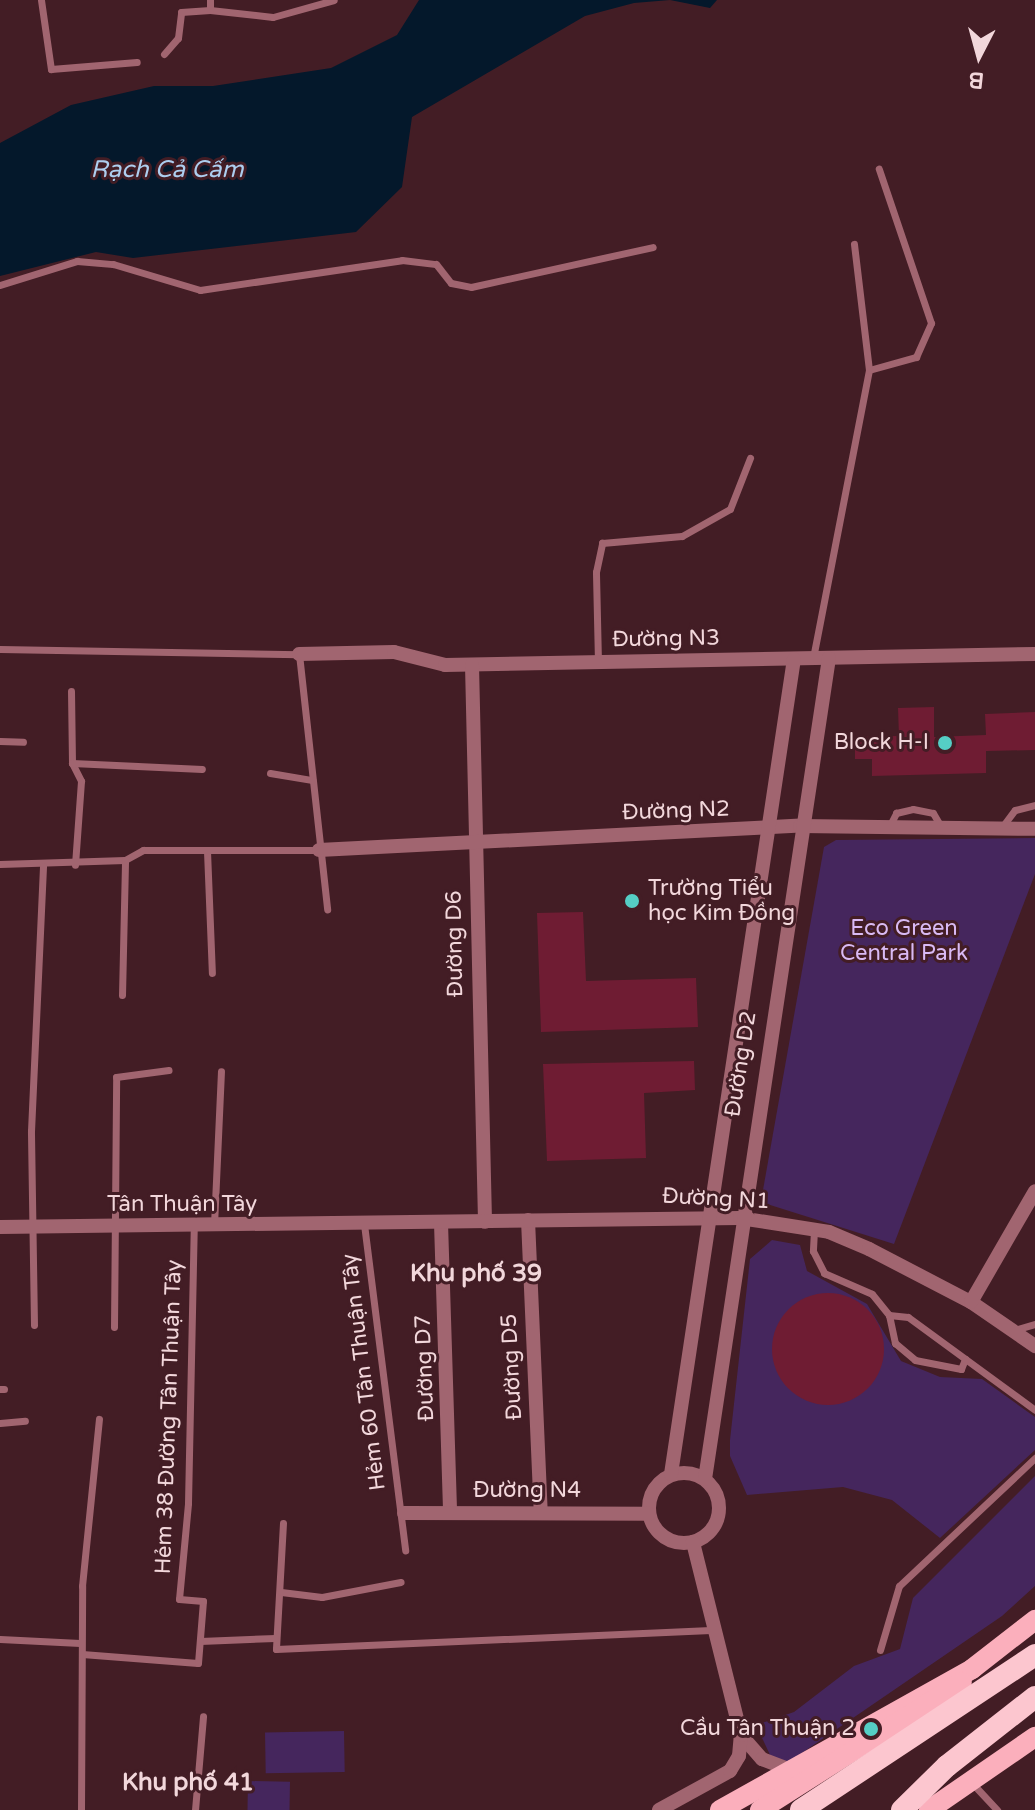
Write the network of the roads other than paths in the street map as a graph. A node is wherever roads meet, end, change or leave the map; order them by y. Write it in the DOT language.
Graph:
graph roads {
  1 [pos="41,0"];
  2 [pos="210,0"];
  3 [pos="334,0"];
  4 [pos="307,4"];
  5 [pos="210,10"];
  6 [pos="164,54"];
  7 [pos="137,62"];
  8 [pos="879,169"];
  9 [pos="854,244"];
  10 [pos="653,247"];
  11 [pos="0,285"];
  12 [pos="869,370"];
  13 [pos="750,458"];
  14 [pos="0,649"];
  15 [pos="299,654"];
  16 [pos="1035,654"];
  17 [pos="821,658"];
  18 [pos="794,659"];
  19 [pos="598,662"];
  20 [pos="472,665"];
  21 [pos="71,691"];
  22 [pos="0,741"];
  23 [pos="23,742"];
  24 [pos="72,763"];
  25 [pos="202,769"];
  26 [pos="270,773"];
  27 [pos="312,780"];
  28 [pos="1035,805"];
  29 [pos="800,826"];
  30 [pos="1001,828"];
  31 [pos="1035,829"];
  32 [pos="766,831"];
  33 [pos="475,840"];
  34 [pos="319,850"];
  35 [pos="207,851"];
  36 [pos="125,860"];
  37 [pos="0,864"];
  38 [pos="75,865"];
  39 [pos="43,866"];
  40 [pos="327,909"];
  41 [pos="212,973"];
  42 [pos="122,995"];
  43 [pos="169,1070"];
  44 [pos="221,1071"];
  45 [pos="1035,1191"];
  46 [pos="707,1216"];
  47 [pos="740,1218"];
  48 [pos="528,1220"];
  49 [pos="485,1222"];
  50 [pos="441,1223"];
  51 [pos="364,1224"];
  52 [pos="0,1227"];
  53 [pos="34,1227"];
  54 [pos="113,1227"];
  55 [pos="194,1227"];
  56 [pos="214,1227"];
  57 [pos="814,1230"];
  58 [pos="971,1302"];
  59 [pos="889,1315"];
  60 [pos="1035,1324"];
  61 [pos="34,1325"];
  62 [pos="114,1327"];
  63 [pos="1013,1331"];
  64 [pos="1035,1346"];
  65 [pos="965,1359"];
  66 [pos="1035,1410"];
  67 [pos="99,1419"];
  68 [pos="25,1421"];
  69 [pos="0,1423"];
  70 [pos="1035,1458"];
  71 [pos="671,1474"];
  72 [pos="705,1479"];
  73 [pos="450,1512"];
  74 [pos="541,1512"];
  75 [pos="404,1513"];
  76 [pos="649,1514"];
  77 [pos="283,1523"];
  78 [pos="693,1542"];
  79 [pos="405,1550"];
  80 [pos="401,1582"];
  81 [pos="281,1592"];
  82 [pos="1035,1620"];
  83 [pos="711,1630"];
  84 [pos="275,1638"];
  85 [pos="0,1639"];
  86 [pos="200,1641"];
  87 [pos="80,1643"];
  88 [pos="880,1650"];
  89 [pos="82,1654"];
  90 [pos="1035,1655"];
  91 [pos="972,1669"];
  92 [pos="1035,1697"];
  93 [pos="203,1716"];
  94 [pos="741,1735"];
  95 [pos="1035,1737"];
  96 [pos="858,1748"];
  97 [pos="823,1751"];
  98 [pos="896,1751"];
  99 [pos="791,1770"];
  100 [pos="970,1781"];
  101 [pos="81,1810"];
  102 [pos="195,1810"];
  103 [pos="659,1810"];
  104 [pos="720,1810"];
  105 [pos="760,1810"];
  106 [pos="801,1810"];
  107 [pos="902,1810"];
  108 [pos="929,1810"];
  109 [pos="997,1810"];
  1 -- 7 [label="lane"];
  2 -- 5 [label="lane"];
  3 -- 4 [label="lane"];
  4 -- 5 [label="lane"];
  5 -- 6 [label="lane"];
  8 -- 12 [label="lane"];
  9 -- 12 [label="lane"];
  10 -- 11 [label="lane"];
  12 -- 17 [label="lane"];
  13 -- 19 [label="lane"];
  14 -- 15 [label="lane"];
  15 -- 20 [label="street, Đường N3"];
  15 -- 27 [label="lane"];
  16 -- 17 [label="street, Đường N3"];
  17 -- 18 [label="street, Đường N3"];
  17 -- 29 [label="street, Đường D2"];
  18 -- 19 [label="street, Đường N3"];
  18 -- 32 [label="street, Đường D2"];
  19 -- 20 [label="street, Đường N3"];
  20 -- 33 [label="street, Đường D6"];
  21 -- 24 [label="lane"];
  22 -- 23 [label="lane"];
  24 -- 25 [label="lane"];
  24 -- 38 [label="lane"];
  26 -- 27 [label="lane"];
  27 -- 34 [label="lane"];
  28 -- 30 [label="lane"];
  29 -- 30 [label="street, Đường N2"];
  29 -- 32 [label="street, Đường N2"];
  29 -- 47 [label="street, Đường D2"];
  30 -- 31 [label="street, Đường N2"];
  32 -- 33 [label="street, Đường N2"];
  32 -- 46 [label="street, Đường D2"];
  33 -- 34 [label="street, Đường N2"];
  33 -- 49 [label="street, Đường D6"];
  34 -- 35 [label="lane"];
  34 -- 40 [label="lane"];
  35 -- 36 [label="lane"];
  35 -- 41 [label="lane"];
  36 -- 38 [label="lane"];
  36 -- 42 [label="lane"];
  37 -- 39 [label="lane"];
  38 -- 39 [label="lane"];
  39 -- 53 [label="lane"];
  43 -- 54 [label="lane"];
  44 -- 56 [label="lane"];
  45 -- 58 [label="street"];
  46 -- 47 [label="street, Đường N1"];
  46 -- 48 [label="street, Đường N1"];
  46 -- 71 [label="street, Đường D2"];
  47 -- 57 [label="street, Đường N1"];
  47 -- 72 [label="street, Đường D2"];
  48 -- 49 [label="street, Đường N1"];
  48 -- 74 [label="street, Đường D5"];
  49 -- 50 [label="street, Đường N1"];
  50 -- 51 [label="street, Đường N1"];
  50 -- 73 [label="street, Đường D7"];
  51 -- 56 [label="street, Tân Thuận Tây"];
  51 -- 75 [label="lane, Hẻm 60 Tân Thuận Tây"];
  52 -- 53 [label="street, Tân Thuận Tây"];
  53 -- 54 [label="street, Tân Thuận Tây"];
  53 -- 61 [label="lane"];
  54 -- 55 [label="street, Tân Thuận Tây"];
  54 -- 62 [label="lane"];
  55 -- 56 [label="street, Tân Thuận Tây"];
  55 -- 86 [label="lane, Hẻm 38 Đường Tân Thuận Tây"];
  57 -- 58 [label="street, Đường N1"];
  57 -- 59 [label="lane"];
  58 -- 63 [label="street, Đường N1"];
  59 -- 65 [label="lane"];
  59 -- 65 [label="lane"];
  60 -- 63 [label="lane"];
  63 -- 64 [label="street, Đường N1"];
  65 -- 66 [label="lane"];
  67 -- 87 [label="lane"];
  68 -- 69 [label="lane"];
  70 -- 88 [label="lane"];
  71 -- 72 [label="street"];
  71 -- 76 [label="street"];
  72 -- 78 [label="street"];
  73 -- 74 [label="street, Đường N4"];
  73 -- 75 [label="street, Đường N4"];
  74 -- 76 [label="street, Đường N4"];
  75 -- 79 [label="lane, Hẻm 60 Tân Thuận Tây"];
  76 -- 78 [label="street"];
  77 -- 81 [label="lane"];
  78 -- 83 [label="street"];
  80 -- 81 [label="lane"];
  81 -- 84 [label="lane"];
  82 -- 91 [label="main road"];
  83 -- 84 [label="lane"];
  83 -- 94 [label="street"];
  84 -- 86 [label="lane"];
  85 -- 87 [label="lane"];
  86 -- 89 [label="lane"];
  87 -- 89 [label="lane"];
  89 -- 101 [label="lane"];
  90 -- 98 [label="highway"];
  91 -- 96 [label="main road"];
  91 -- 97 [label="main road"];
  92 -- 107 [label="highway"];
  93 -- 102 [label="lane"];
  94 -- 99 [label="street"];
  94 -- 103 [label="street"];
  95 -- 100 [label="main road"];
  96 -- 97 [label="main road"];
  96 -- 98 [label="main road"];
  96 -- 105 [label="main road"];
  97 -- 99 [label="main road"];
  98 -- 106 [label="highway"];
  99 -- 104 [label="main road"];
  100 -- 108 [label="main road"];
  100 -- 109 [label="lane"];
}
